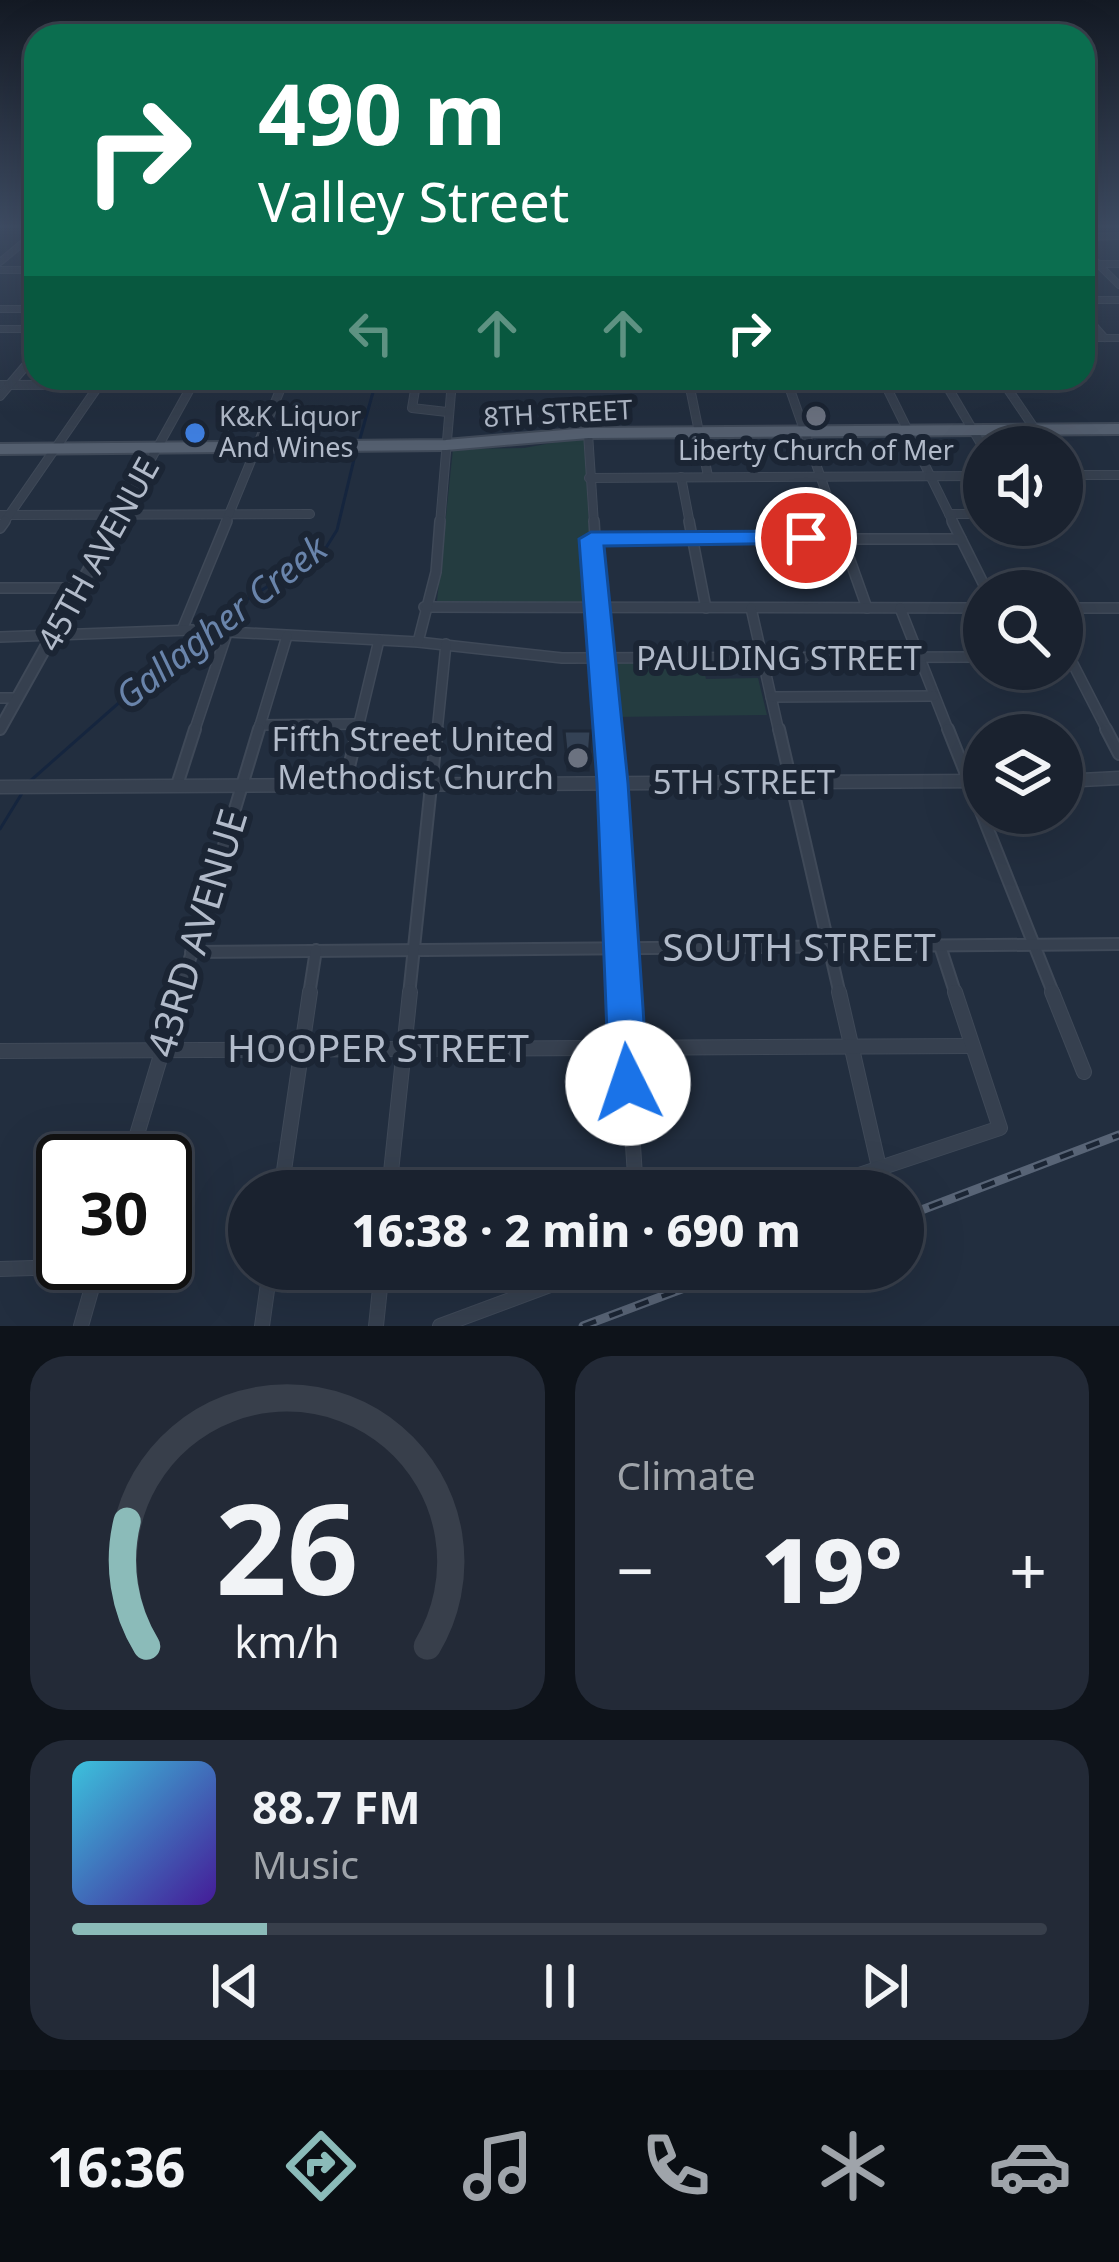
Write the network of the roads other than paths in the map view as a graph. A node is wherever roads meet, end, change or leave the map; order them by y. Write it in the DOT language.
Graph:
graph roads {
  1 [pos="1095,327"];
  2 [pos="1095,338"];
  3 [pos="1105,338"];
  4 [pos="1119,338"];
  5 [pos="4,386"];
  6 [pos="97,390"];
  7 [pos="189,390"];
  8 [pos="279,390"];
  9 [pos="415,390"];
  10 [pos="451,390"];
  11 [pos="691,390"];
  12 [pos="790,390"];
  13 [pos="889,390"];
  14 [pos="949,390"];
  15 [pos="1008,390"];
  16 [pos="0,396"];
  17 [pos="447,412"];
  18 [pos="971,426"];
  19 [pos="1032,426"];
  20 [pos="1083,429"];
  21 [pos="1119,429"];
  22 [pos="963,430"];
  23 [pos="910,431"];
  24 [pos="699,432"];
  25 [pos="805,432"];
  26 [pos="588,433"];
  27 [pos="446,445"];
  28 [pos="156,448"];
  29 [pos="256,448"];
  30 [pos="0,449"];
  31 [pos="56,449"];
  32 [pos="1083,474"];
  33 [pos="708,476"];
  34 [pos="822,476"];
  35 [pos="929,476"];
  36 [pos="963,476"];
  37 [pos="1119,476"];
  38 [pos="681,477"];
  39 [pos="590,478"];
  40 [pos="121,514"];
  41 [pos="230,514"];
  42 [pos="310,514"];
  43 [pos="949,514"];
  44 [pos="963,514"];
  45 [pos="4,515"];
  46 [pos="0,528"];
  47 [pos="693,538"];
  48 [pos="844,538"];
  49 [pos="591,539"];
  50 [pos="961,539"];
  51 [pos="976,570"];
  52 [pos="0,588"];
  53 [pos="80,588"];
  54 [pos="424,607"];
  55 [pos="600,608"];
  56 [pos="706,608"];
  57 [pos="751,608"];
  58 [pos="867,608"];
  59 [pos="900,608"];
  60 [pos="963,608"];
  61 [pos="1083,608"];
  62 [pos="1119,608"];
  63 [pos="187,630"];
  64 [pos="227,633"];
  65 [pos="287,636"];
  66 [pos="52,637"];
  67 [pos="0,638"];
  68 [pos="379,640"];
  69 [pos="418,642"];
  70 [pos="446,644"];
  71 [pos="918,657"];
  72 [pos="963,657"];
  73 [pos="762,658"];
  74 [pos="603,659"];
  75 [pos="1083,689"];
  76 [pos="771,697"];
  77 [pos="934,697"];
  78 [pos="0,698"];
  79 [pos="17,698"];
  80 [pos="358,724"];
  81 [pos="260,725"];
  82 [pos="0,729"];
  83 [pos="1119,754"];
  84 [pos="963,769"];
  85 [pos="1119,778"];
  86 [pos="1083,780"];
  87 [pos="963,781"];
  88 [pos="792,782"];
  89 [pos="430,783"];
  90 [pos="613,783"];
  91 [pos="345,784"];
  92 [pos="177,785"];
  93 [pos="242,785"];
  94 [pos="7,787"];
  95 [pos="989,834"];
  96 [pos="1119,944"];
  97 [pos="1032,945"];
  98 [pos="940,946"];
  99 [pos="621,947"];
  100 [pos="827,947"];
  101 [pos="413,949"];
  102 [pos="316,950"];
  103 [pos="191,952"];
  104 [pos="403,1046"];
  105 [pos="852,1046"];
  106 [pos="972,1046"];
  107 [pos="626,1047"];
  108 [pos="301,1048"];
  109 [pos="162,1049"];
  110 [pos="0,1051"];
  111 [pos="1084,1072"];
  112 [pos="137,1134"];
  113 [pos="879,1167"];
  114 [pos="284,1170"];
  115 [pos="391,1170"];
  116 [pos="635,1170"];
  117 [pos="870,1170"];
  118 [pos="36,1267"];
  119 [pos="0,1269"];
  120 [pos="92,1290"];
  121 [pos="267,1290"];
  122 [pos="380,1290"];
  123 [pos="536,1290"];
  124 [pos="82,1326"];
  125 [pos="262,1326"];
  126 [pos="376,1326"];
  127 [pos="440,1326"];
  1 -- 3 [label="street"];
  2 -- 3 [label="street"];
  3 -- 4 [label="street"];
  5 -- 16 [label="street"];
  6 -- 31 [label="street"];
  7 -- 28 [label="street, 45TH AVENUE"];
  8 -- 29 [label="street"];
  9 -- 17 [label="street"];
  10 -- 17 [label="street"];
  11 -- 24 [label="street"];
  12 -- 25 [label="street"];
  13 -- 23 [label="street"];
  14 -- 18 [label="street"];
  15 -- 19 [label="street"];
  17 -- 27 [label="street"];
  20 -- 21 [label="main road, 8TH STREET"];
  22 -- 23 [label="main road, 8TH STREET"];
  23 -- 25 [label="main road, 8TH STREET"];
  23 -- 35 [label="street"];
  24 -- 25 [label="main road, 8TH STREET"];
  24 -- 26 [label="main road, 8TH STREET"];
  24 -- 33 [label="street"];
  25 -- 34 [label="street"];
  26 -- 27 [label="main road, 8TH STREET"];
  26 -- 39 [label="street"];
  27 -- 29 [label="main road, 8TH STREET"];
  27 -- 54 [label="street"];
  28 -- 29 [label="main road, 8TH STREET"];
  28 -- 31 [label="main road, 8TH STREET"];
  28 -- 40 [label="street, 45TH AVENUE"];
  29 -- 41 [label="street"];
  30 -- 31 [label="main road, 8TH STREET"];
  31 -- 45 [label="street"];
  32 -- 37 [label="street"];
  33 -- 34 [label="street"];
  33 -- 38 [label="street"];
  34 -- 35 [label="street"];
  34 -- 48 [label="street"];
  35 -- 36 [label="street"];
  35 -- 43 [label="street"];
  38 -- 39 [label="street"];
  38 -- 47 [label="street"];
  39 -- 49 [label="street"];
  40 -- 41 [label="street"];
  40 -- 45 [label="street"];
  40 -- 53 [label="street, 45TH AVENUE"];
  41 -- 42 [label="street"];
  41 -- 63 [label="street"];
  43 -- 44 [label="street"];
  43 -- 50 [label="street"];
  45 -- 46 [label="street"];
  47 -- 48 [label="street"];
  47 -- 49 [label="street"];
  47 -- 56 [label="street"];
  48 -- 50 [label="street"];
  48 -- 58 [label="street"];
  49 -- 55 [label="street"];
  50 -- 51 [label="street"];
  52 -- 53 [label="street"];
  53 -- 66 [label="street, 45TH AVENUE"];
  54 -- 55 [label="street"];
  54 -- 69 [label="street"];
  55 -- 56 [label="street"];
  55 -- 74 [label="street"];
  56 -- 57 [label="street"];
  57 -- 58 [label="street"];
  57 -- 73 [label="street"];
  58 -- 59 [label="street"];
  59 -- 60 [label="street"];
  59 -- 71 [label="street"];
  61 -- 62 [label="street"];
  63 -- 64 [label="street, PAULDING STREET"];
  63 -- 66 [label="street, PAULDING STREET"];
  64 -- 65 [label="street, PAULDING STREET"];
  64 -- 92 [label="street"];
  65 -- 68 [label="street, PAULDING STREET"];
  65 -- 81 [label="street, 43RD AVENUE"];
  66 -- 67 [label="street, PAULDING STREET"];
  66 -- 79 [label="street, 45TH AVENUE"];
  68 -- 69 [label="street, PAULDING STREET"];
  68 -- 80 [label="street"];
  69 -- 70 [label="street, PAULDING STREET"];
  70 -- 74 [label="street, PAULDING STREET"];
  70 -- 89 [label="street"];
  71 -- 72 [label="street, PAULDING STREET"];
  71 -- 73 [label="street, PAULDING STREET"];
  71 -- 77 [label="street"];
  73 -- 74 [label="street, PAULDING STREET"];
  73 -- 76 [label="street"];
  74 -- 90 [label="street"];
  75 -- 83 [label="street"];
  76 -- 77 [label="street"];
  76 -- 88 [label="street"];
  77 -- 84 [label="street"];
  78 -- 79 [label="street"];
  79 -- 82 [label="street, 45TH AVENUE"];
  80 -- 81 [label="street"];
  80 -- 91 [label="street"];
  81 -- 93 [label="street, 43RD AVENUE"];
  85 -- 86 [label="street"];
  87 -- 88 [label="street, 5TH STREET"];
  88 -- 90 [label="street, 5TH STREET"];
  88 -- 100 [label="street"];
  89 -- 90 [label="street, 5TH STREET"];
  89 -- 91 [label="street, 5TH STREET"];
  89 -- 101 [label="street"];
  90 -- 99 [label="street"];
  91 -- 93 [label="street, 5TH STREET"];
  92 -- 93 [label="street, 5TH STREET"];
  92 -- 94 [label="street, 5TH STREET"];
  93 -- 103 [label="street, 43RD AVENUE"];
  95 -- 97 [label="street"];
  96 -- 97 [label="street, SOUTH STREET"];
  97 -- 98 [label="street, SOUTH STREET"];
  97 -- 111 [label="street"];
  98 -- 100 [label="street, SOUTH STREET"];
  98 -- 106 [label="street"];
  99 -- 100 [label="street, SOUTH STREET"];
  99 -- 101 [label="street, SOUTH STREET"];
  99 -- 107 [label="street"];
  100 -- 105 [label="street"];
  101 -- 102 [label="street, SOUTH STREET"];
  101 -- 104 [label="street"];
  102 -- 103 [label="street, SOUTH STREET"];
  102 -- 108 [label="street"];
  103 -- 109 [label="street, 43RD AVENUE"];
  104 -- 107 [label="street, HOOPER STREET"];
  104 -- 108 [label="street, HOOPER STREET"];
  104 -- 115 [label="street"];
  105 -- 106 [label="street, HOOPER STREET"];
  105 -- 107 [label="street, HOOPER STREET"];
  105 -- 113 [label="street"];
  106 -- 113 [label="street"];
  107 -- 116 [label="street"];
  108 -- 109 [label="street, HOOPER STREET"];
  108 -- 114 [label="street"];
  109 -- 110 [label="street, HOOPER STREET"];
  109 -- 112 [label="street, 43RD AVENUE"];
  113 -- 117 [label="street"];
  118 -- 119 [label="street"];
  120 -- 124 [label="street"];
  121 -- 125 [label="street"];
  122 -- 126 [label="street"];
  123 -- 127 [label="street"];
}
